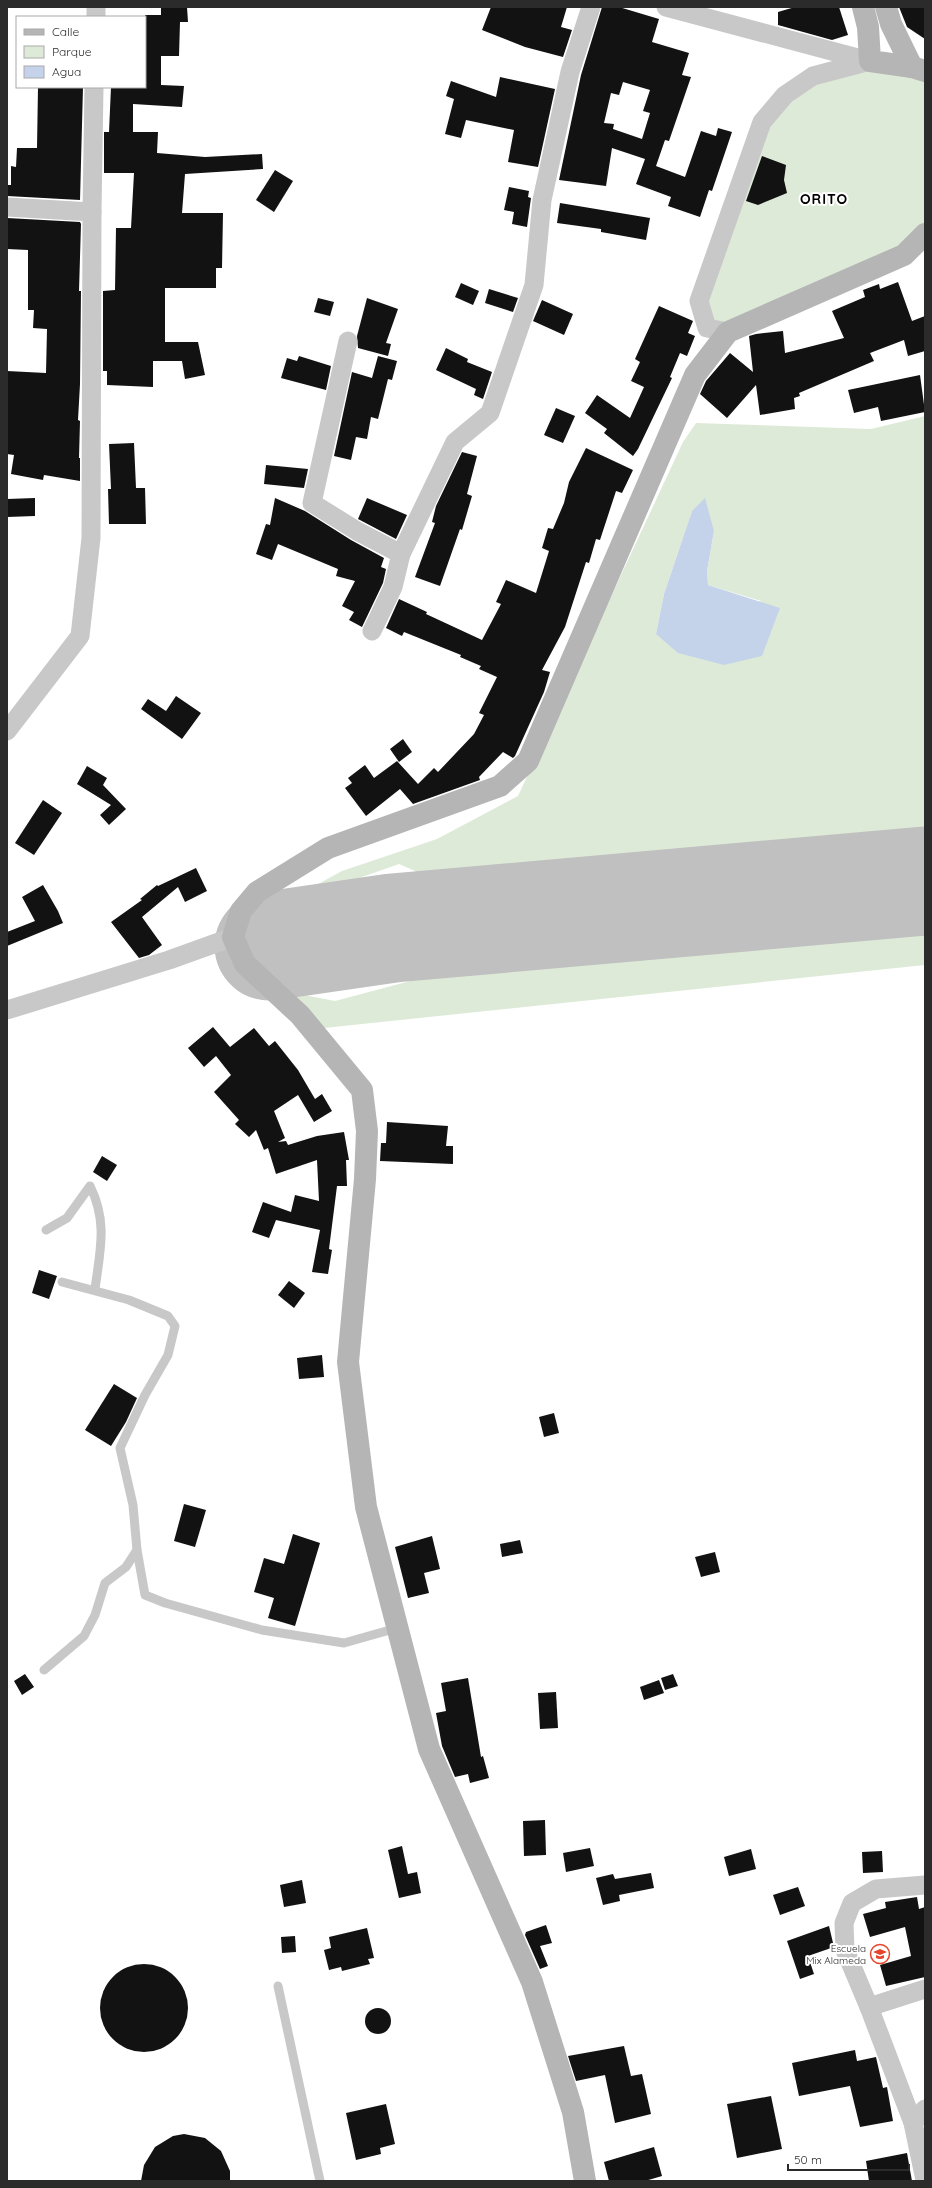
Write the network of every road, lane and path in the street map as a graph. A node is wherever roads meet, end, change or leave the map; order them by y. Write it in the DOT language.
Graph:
graph roads {
  1 [pos="591,7"];
  2 [pos="666,7"];
  3 [pos="863,7"];
  4 [pos="886,7"];
  5 [pos="870,61"];
  6 [pos="919,69"];
  7 [pos="94,88"];
  8 [pos="7,207"];
  9 [pos="92,212"];
  10 [pos="925,234"];
  11 [pos="728,332"];
  12 [pos="348,341"];
  13 [pos="401,554"];
  14 [pos="372,631"];
  15 [pos="7,732"];
  16 [pos="233,937"];
  17 [pos="7,1010"];
  18 [pos="46,1230"];
  19 [pos="62,1282"];
  20 [pos="95,1289"];
  21 [pos="137,1550"];
  22 [pos="399,1628"];
  23 [pos="44,1670"];
  24 [pos="925,1885"];
  25 [pos="278,1986"];
  26 [pos="925,1989"];
  27 [pos="869,2007"];
  28 [pos="925,2109"];
  29 [pos="913,2123"];
  30 [pos="925,2180"];
  31 [pos="320,2181"];
  32 [pos="585,2181"];
  1 -- 13 [label="street"];
  2 -- 5 [label="street"];
  3 -- 5 [label="main road"];
  4 -- 6 [label="main road"];
  5 -- 6 [label="main road"];
  5 -- 11 [label="street"];
  7 -- 9 [label="street"];
  8 -- 9 [label="street"];
  9 -- 15 [label="street"];
  10 -- 11 [label="main road"];
  11 -- 16 [label="main road"];
  12 -- 13 [label="street"];
  13 -- 14 [label="street"];
  16 -- 17 [label="street"];
  16 -- 22 [label="main road"];
  18 -- 20 [label="lane"];
  19 -- 20 [label="lane"];
  20 -- 21 [label="lane"];
  21 -- 22 [label="lane"];
  21 -- 23 [label="lane"];
  22 -- 32 [label="main road"];
  24 -- 27 [label="street"];
  25 -- 31 [label="lane"];
  26 -- 27 [label="street"];
  27 -- 29 [label="street"];
  28 -- 29 [label="street"];
  29 -- 30 [label="street"];
}
